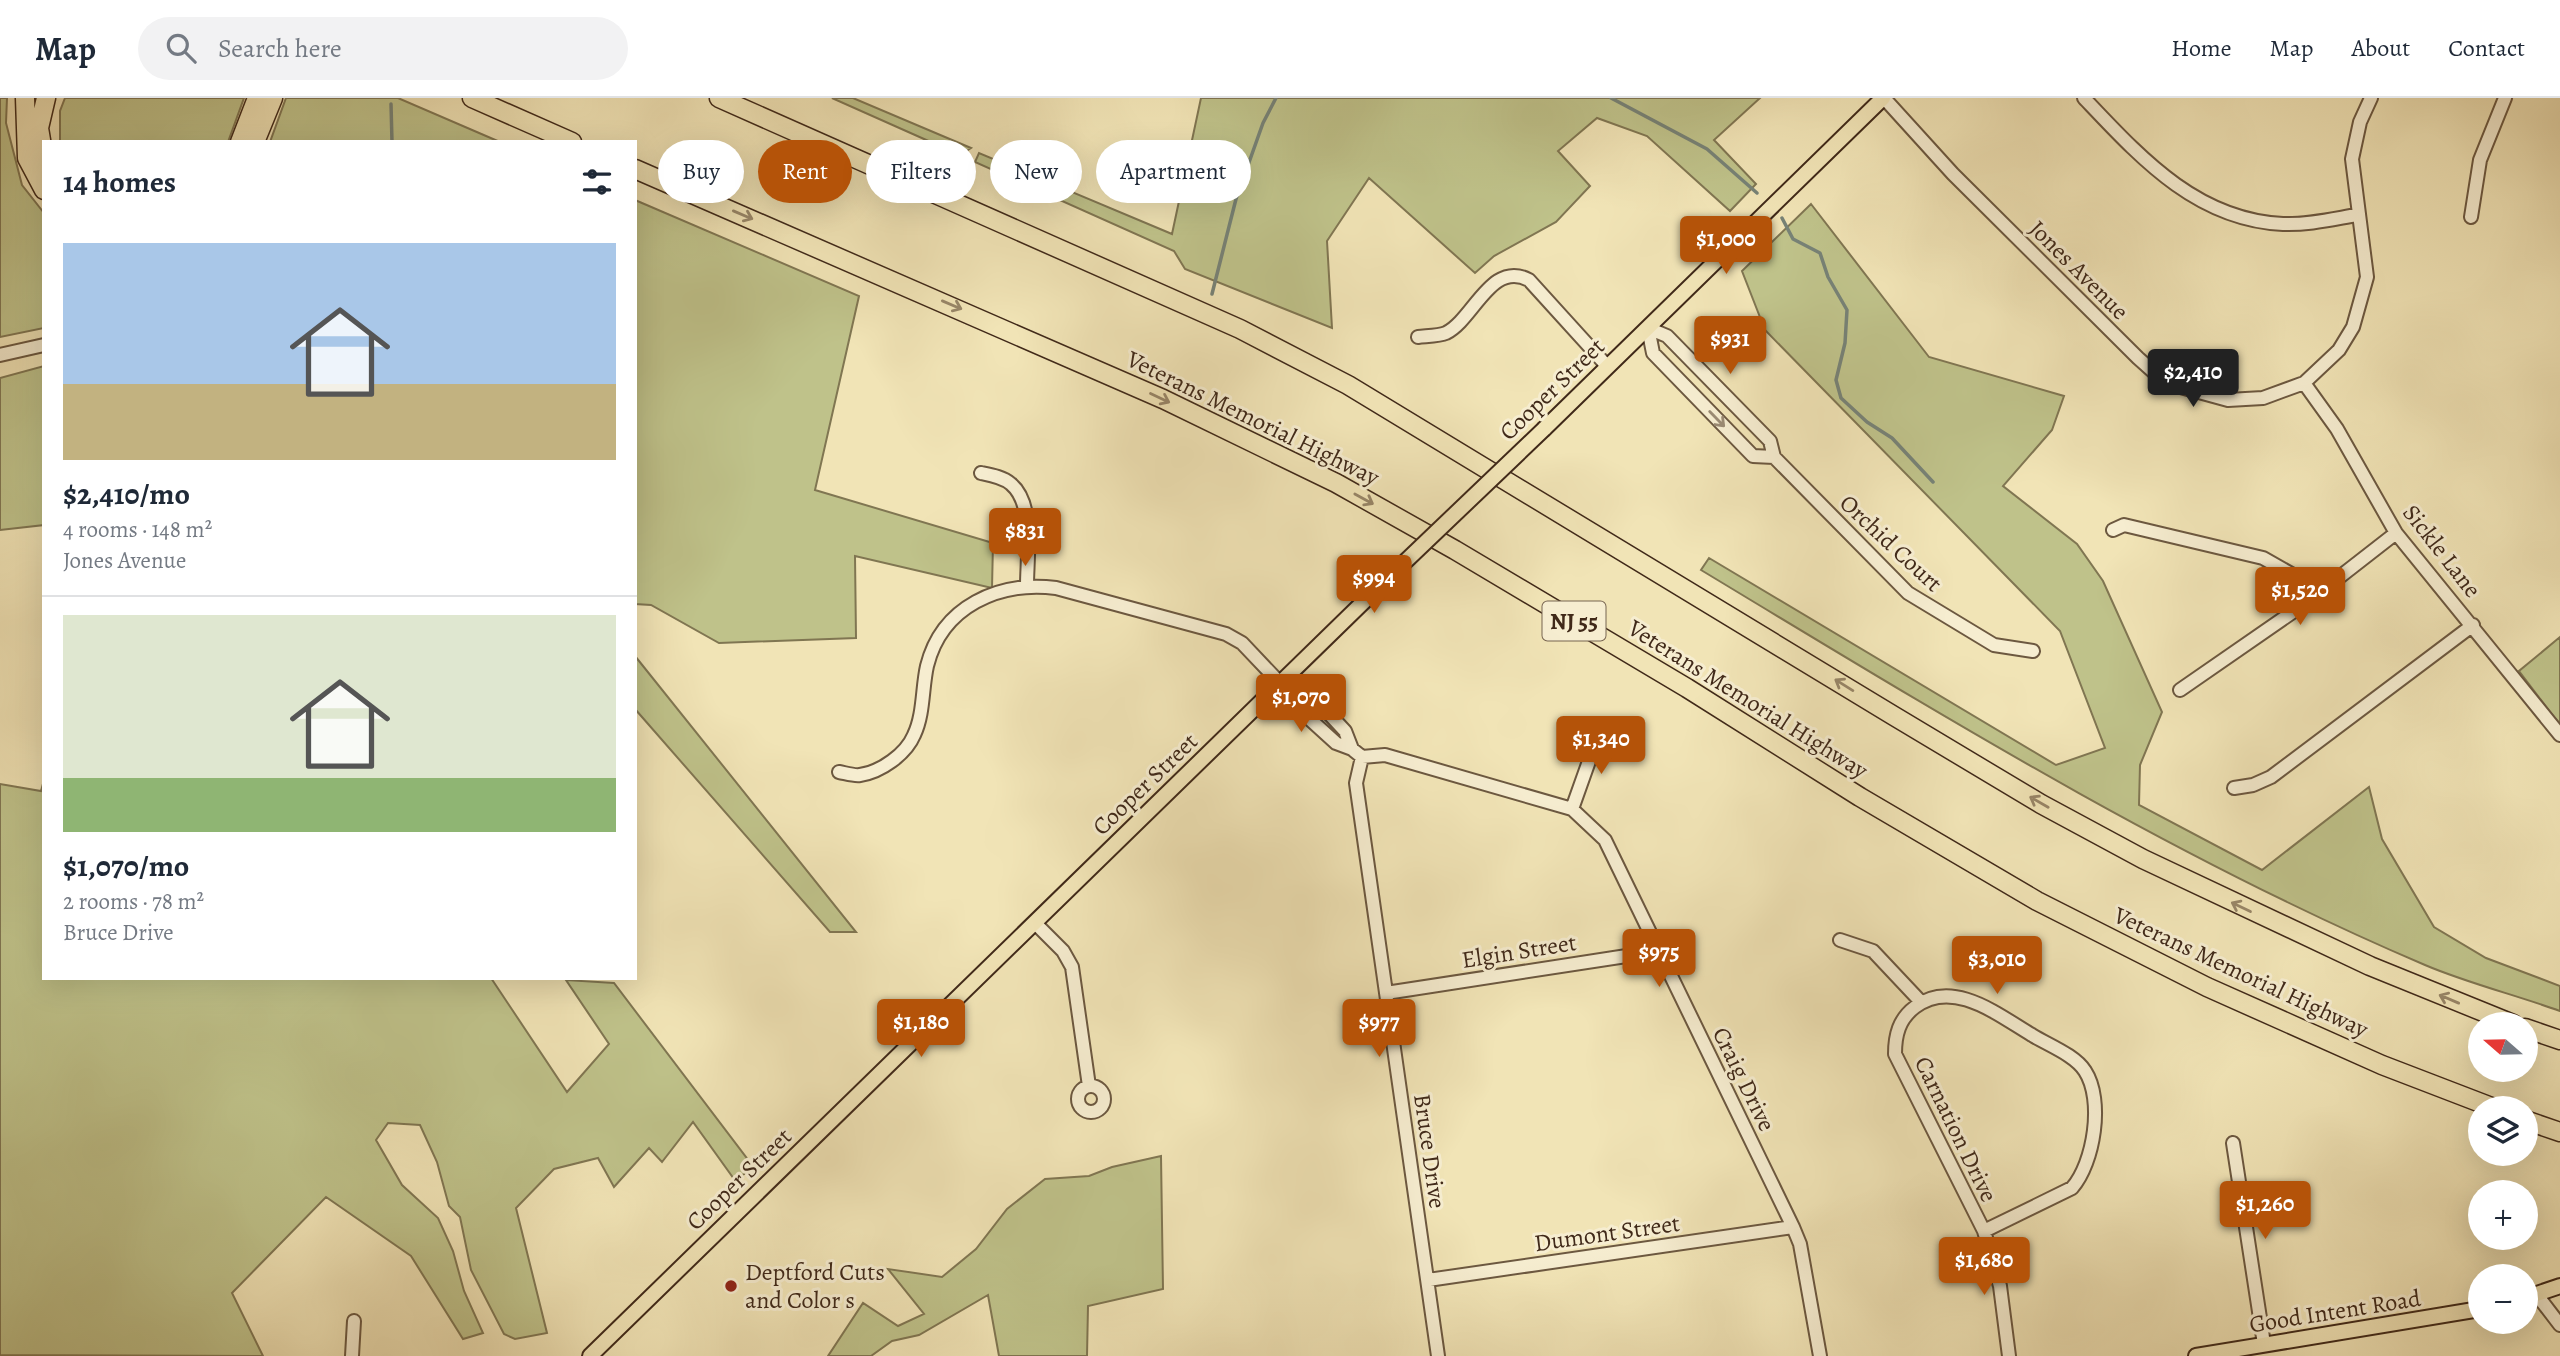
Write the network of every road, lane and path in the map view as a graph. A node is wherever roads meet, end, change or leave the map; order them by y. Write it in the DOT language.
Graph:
graph roads {
  1 [pos="25,98"];
  2 [pos="46,98"];
  3 [pos="257,98"];
  4 [pos="273,98"];
  5 [pos="472,98"];
  6 [pos="719,98"];
  7 [pos="734,98"];
  8 [pos="1883,98"];
  9 [pos="2084,98"];
  10 [pos="2371,98"];
  11 [pos="2505,98"];
  12 [pos="800,133"];
  13 [pos="241,140"];
  14 [pos="256,140"];
  15 [pos="567,140"];
  16 [pos="42,146"];
  17 [pos="637,170"];
  18 [pos="42,186"];
  19 [pos="2357,215"];
  20 [pos="2471,217"];
  21 [pos="1648,328"];
  22 [pos="1418,337"];
  23 [pos="42,345"];
  24 [pos="0,355"];
  25 [pos="1607,366"];
  26 [pos="2305,383"];
  27 [pos="1773,457"];
  28 [pos="981,473"];
  29 [pos="2113,530"];
  30 [pos="2396,533"];
  31 [pos="1027,584"];
  32 [pos="2310,600"];
  33 [pos="2473,625"];
  34 [pos="2033,651"];
  35 [pos="1279,682"];
  36 [pos="2180,690"];
  37 [pos="1599,733"];
  38 [pos="2560,735"];
  39 [pos="1357,753"];
  40 [pos="839,772"];
  41 [pos="2234,788"];
  42 [pos="1572,809"];
  43 [pos="1035,923"];
  44 [pos="1840,940"];
  45 [pos="1659,951"];
  46 [pos="1386,993"];
  47 [pos="1922,1002"];
  48 [pos="2483,1012"];
  49 [pos="2538,1032"];
  50 [pos="2560,1040"];
  51 [pos="1089,1086"];
  52 [pos="2468,1098"];
  53 [pos="2538,1124"];
  54 [pos="2560,1132"];
  55 [pos="2233,1143"];
  56 [pos="1793,1227"];
  57 [pos="1984,1231"];
  58 [pos="1428,1280"];
  59 [pos="2560,1286"];
  60 [pos="2538,1294"];
  61 [pos="2538,1303"];
  62 [pos="2468,1311"];
  63 [pos="354,1321"];
  64 [pos="2560,1325"];
  65 [pos="2264,1344"];
  66 [pos="352,1356"];
  67 [pos="590,1356"];
  68 [pos="1438,1356"];
  69 [pos="1820,1356"];
  70 [pos="2009,1356"];
  71 [pos="2196,1356"];
  1 -- 18 [label="highway"];
  2 -- 16 [label="highway"];
  3 -- 13 [label="highway"];
  4 -- 14 [label="highway"];
  5 -- 15 [label="highway"];
  6 -- 12 [label="highway"];
  7 -- 12 [label="highway"];
  8 -- 21 [label="main road, Cooper Street"];
  8 -- 26 [label="street, Jones Avenue"];
  9 -- 19 [label="street"];
  10 -- 19 [label="street, Jones Avenue"];
  11 -- 20 [label="street"];
  48 -- 12 [label="highway, one-way"];
  17 -- 52 [label="highway, Veterans Memorial Highway / NJ 55, one-way"];
  19 -- 26 [label="street, Jones Avenue"];
  21 -- 25 [label="main road, Cooper Street"];
  21 -- 27 [label="street, Orchid Court"];
  21 -- 27 [label="street, Orchid Court, one-way"];
  22 -- 25 [label="street"];
  23 -- 24 [label="street"];
  25 -- 35 [label="main road, Cooper Street, bridge"];
  26 -- 30 [label="street, Sickle Lane"];
  27 -- 34 [label="street, Orchid Court"];
  28 -- 31 [label="street"];
  29 -- 32 [label="street"];
  30 -- 32 [label="street"];
  30 -- 33 [label="street, Sickle Lane"];
  31 -- 35 [label="street"];
  31 -- 40 [label="street"];
  32 -- 36 [label="street"];
  33 -- 38 [label="street, Sickle Lane"];
  33 -- 41 [label="street"];
  35 -- 39 [label="street"];
  35 -- 39 [label="street"];
  35 -- 43 [label="main road, Cooper Street"];
  37 -- 42 [label="street"];
  39 -- 42 [label="street, Craig Drive"];
  39 -- 46 [label="street, Bruce Drive"];
  42 -- 45 [label="street, Craig Drive"];
  43 -- 51 [label="street"];
  43 -- 67 [label="main road, Cooper Street"];
  44 -- 47 [label="street"];
  45 -- 46 [label="street, Elgin Street"];
  45 -- 56 [label="street, Craig Drive"];
  46 -- 58 [label="street, Bruce Drive"];
  47 -- 57 [label="street, Carnation Drive"];
  47 -- 57 [label="street, Carnation Drive"];
  49 -- 50 [label="highway"];
  53 -- 54 [label="highway"];
  55 -- 65 [label="street"];
  56 -- 58 [label="street, Dumont Street"];
  56 -- 69 [label="street, Craig Drive"];
  57 -- 70 [label="street, Carnation Drive"];
  58 -- 68 [label="street, Bruce Drive"];
  59 -- 60 [label="main road"];
  61 -- 64 [label="street"];
  62 -- 65 [label="main road, Good Intent Road"];
  63 -- 66 [label="street"];
  65 -- 71 [label="main road, Good Intent Road"];
}
